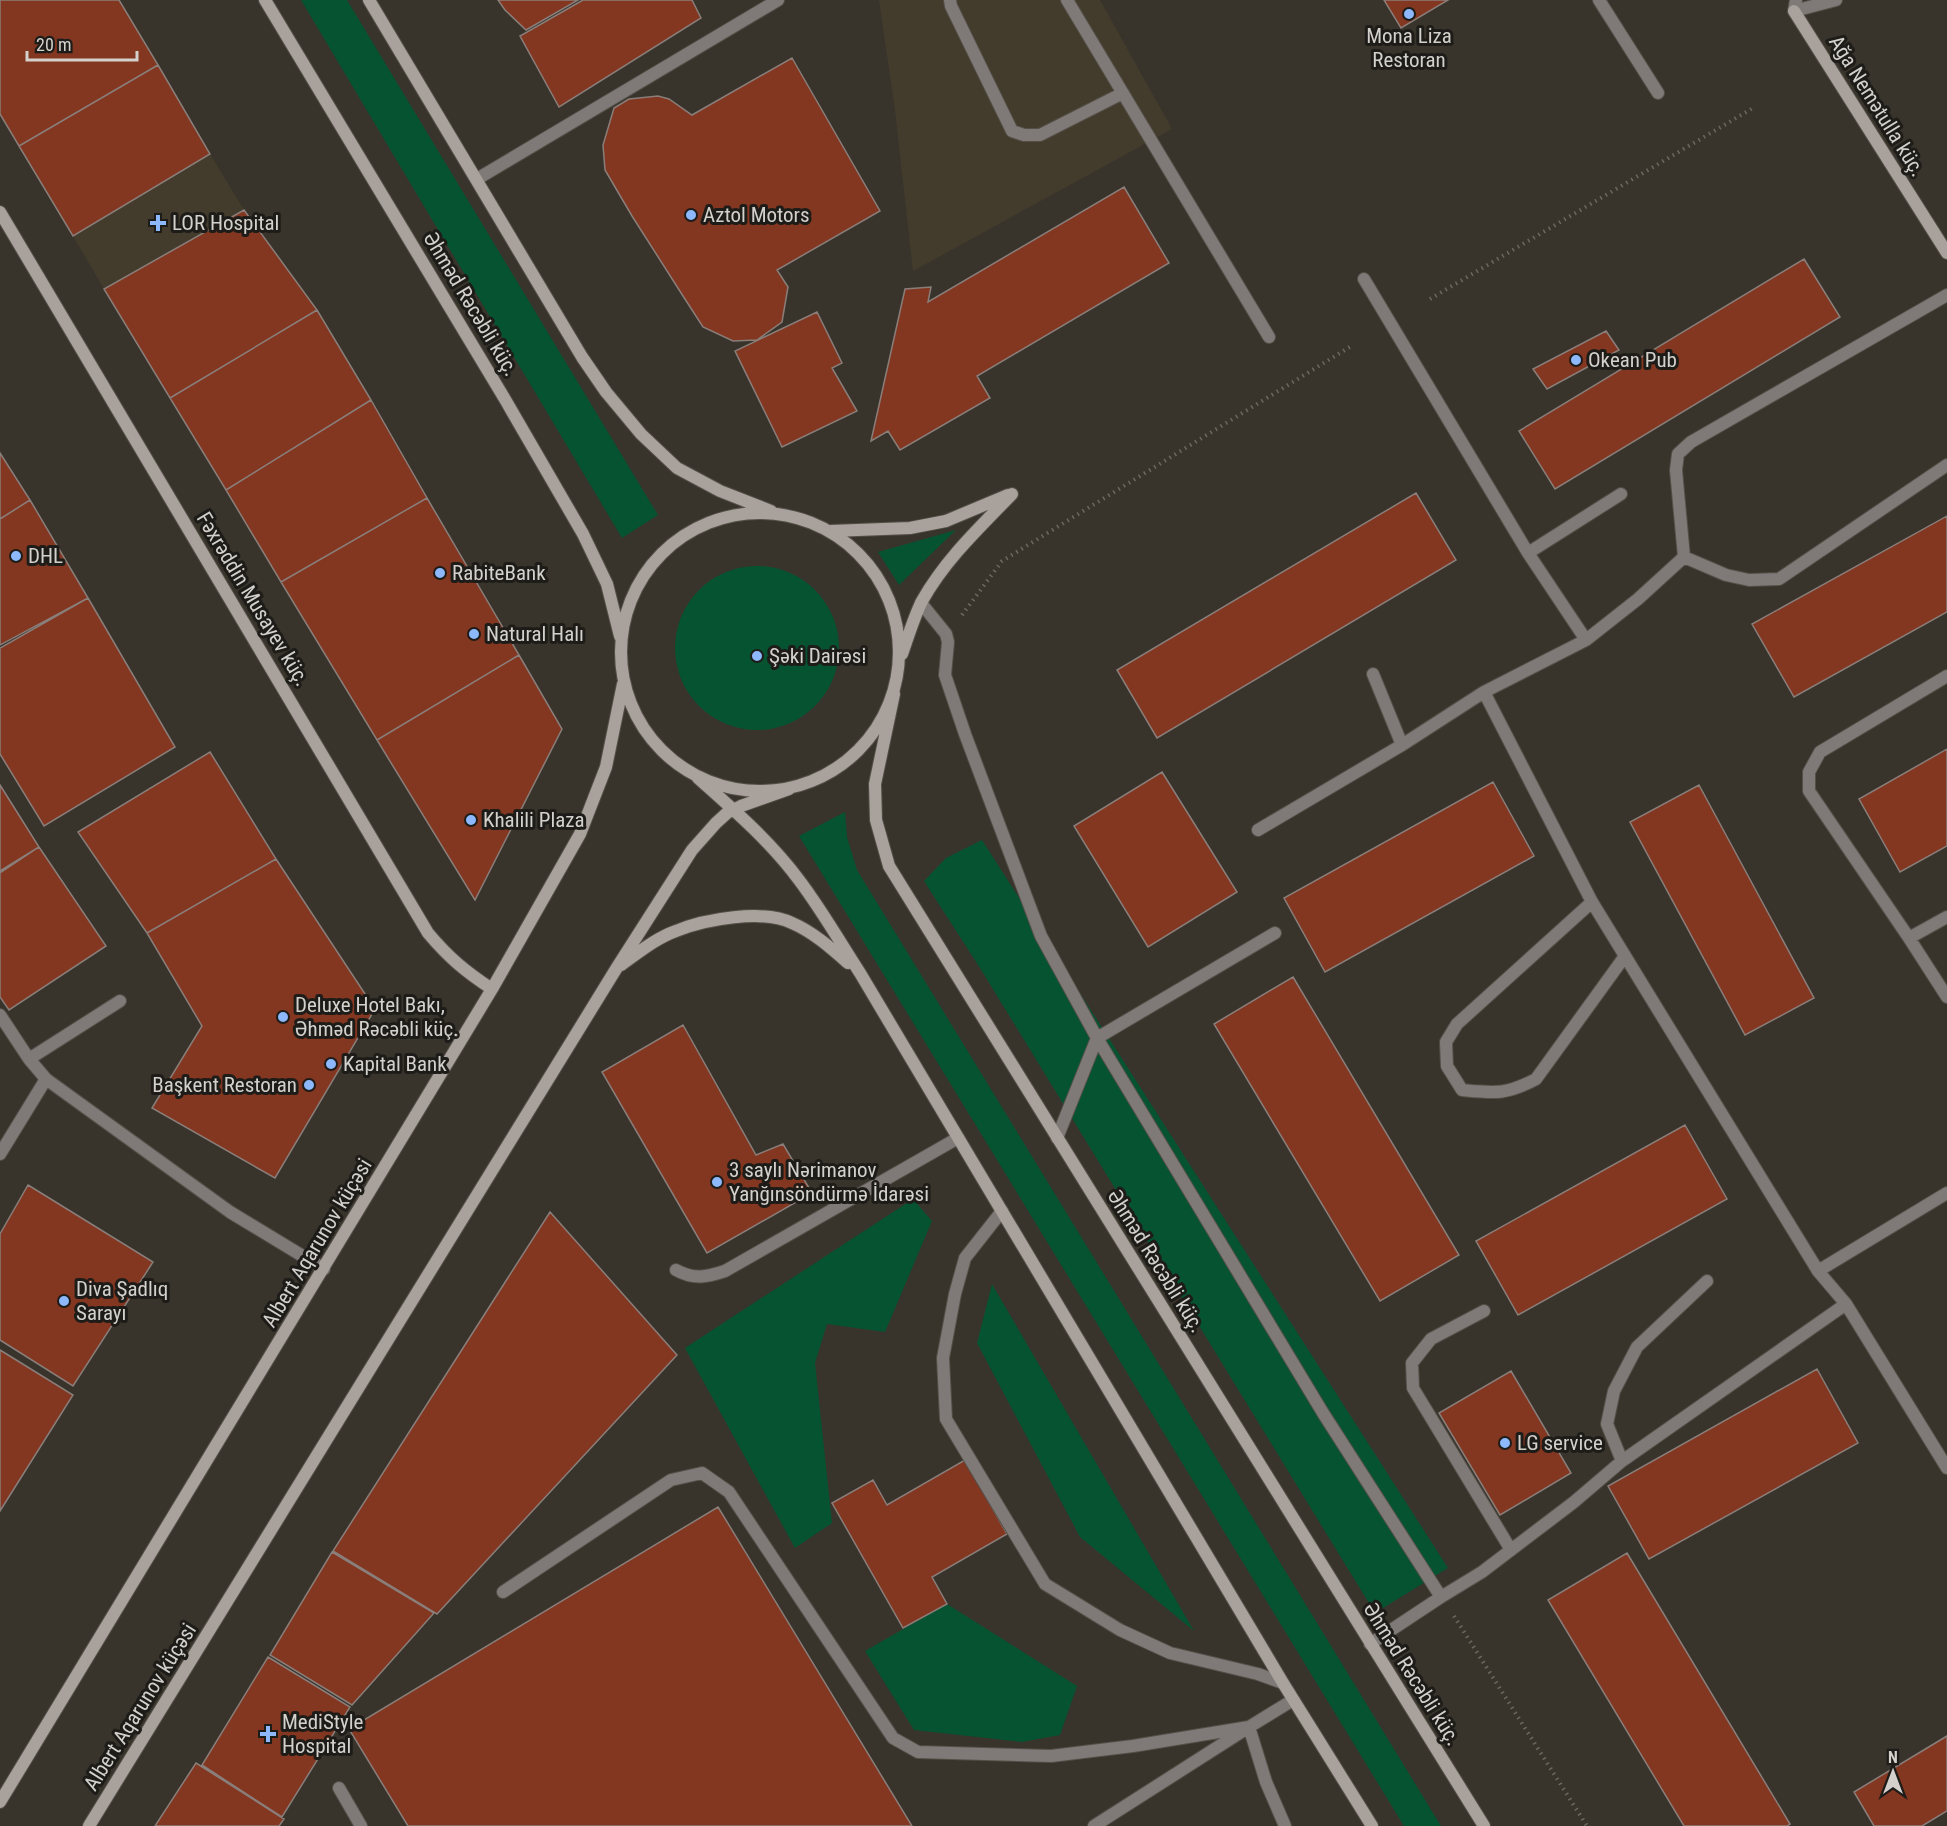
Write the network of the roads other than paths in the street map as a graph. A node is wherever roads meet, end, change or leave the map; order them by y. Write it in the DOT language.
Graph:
graph roads {
  1 [pos="265,0"];
  2 [pos="369,0"];
  3 [pos="778,0"];
  4 [pos="950,0"];
  5 [pos="1067,0"];
  6 [pos="1599,0"];
  7 [pos="1836,0"];
  8 [pos="1795,5"];
  9 [pos="1123,93"];
  10 [pos="1658,93"];
  11 [pos="477,179"];
  12 [pos="0,212"];
  13 [pos="1947,253"];
  14 [pos="1364,279"];
  15 [pos="1947,295"];
  16 [pos="1269,337"];
  17 [pos="1947,465"];
  18 [pos="1621,494"];
  19 [pos="777,513"];
  20 [pos="831,531"];
  21 [pos="1528,553"];
  22 [pos="1684,557"];
  23 [pos="921,603"];
  24 [pos="620,638"];
  25 [pos="1586,640"];
  26 [pos="901,657"];
  27 [pos="1373,674"];
  28 [pos="1947,676"];
  29 [pos="623,684"];
  30 [pos="1484,692"];
  31 [pos="894,694"];
  32 [pos="1402,745"];
  33 [pos="698,778"];
  34 [pos="789,789"];
  35 [pos="733,810"];
  36 [pos="1258,830"];
  37 [pos="1592,902"];
  38 [pos="1947,917"];
  39 [pos="1275,933"];
  40 [pos="1909,938"];
  41 [pos="1624,956"];
  42 [pos="616,969"];
  43 [pos="860,973"];
  44 [pos="492,989"];
  45 [pos="1947,997"];
  46 [pos="120,1000"];
  47 [pos="0,1015"];
  48 [pos="1097,1038"];
  49 [pos="29,1059"];
  50 [pos="46,1079"];
  51 [pos="958,1138"];
  52 [pos="1057,1138"];
  53 [pos="0,1154"];
  54 [pos="1947,1193"];
  55 [pos="1002,1211"];
  56 [pos="324,1269"];
  57 [pos="676,1270"];
  58 [pos="1818,1271"];
  59 [pos="1707,1281"];
  60 [pos="1846,1304"];
  61 [pos="1484,1311"];
  62 [pos="1622,1461"];
  63 [pos="1947,1468"];
  64 [pos="1511,1550"];
  65 [pos="503,1592"];
  66 [pos="1441,1597"];
  67 [pos="1370,1644"];
  68 [pos="1283,1683"];
  69 [pos="1293,1700"];
  70 [pos="1249,1727"];
  71 [pos="339,1788"];
  72 [pos="0,1802"];
  73 [pos="89,1826"];
  74 [pos="361,1826"];
  75 [pos="1094,1826"];
  76 [pos="1285,1826"];
  77 [pos="1372,1826"];
  78 [pos="1484,1826"];
  1 -- 24 [label="main road, Əhməd Rəcəbli küç."];
  2 -- 11 [label="main road"];
  3 -- 11 [label="street"];
  4 -- 9 [label="street"];
  5 -- 9 [label="street"];
  6 -- 10 [label="street"];
  7 -- 8 [label="street"];
  8 -- 13 [label="main road, Ağa Nemətulla küç."];
  9 -- 16 [label="street"];
  11 -- 19 [label="main road"];
  12 -- 44 [label="main road, Fəxrəddin Musayev küç."];
  14 -- 21 [label="street"];
  15 -- 22 [label="street"];
  17 -- 22 [label="street"];
  18 -- 21 [label="street"];
  19 -- 20 [label="main road"];
  19 -- 24 [label="main road"];
  20 -- 23 [label="main road"];
  20 -- 26 [label="main road"];
  21 -- 25 [label="street"];
  22 -- 25 [label="street"];
  23 -- 26 [label="main road"];
  23 -- 48 [label="street"];
  24 -- 29 [label="main road"];
  25 -- 30 [label="street"];
  26 -- 31 [label="main road"];
  27 -- 32 [label="street"];
  28 -- 40 [label="street"];
  29 -- 33 [label="main road"];
  29 -- 44 [label="main road, Albert Aqarunov küçəsi"];
  30 -- 32 [label="street"];
  30 -- 37 [label="street"];
  31 -- 34 [label="main road"];
  31 -- 52 [label="main road, Əhməd Rəcəbli küç."];
  32 -- 36 [label="street"];
  33 -- 34 [label="main road"];
  33 -- 35 [label="main road"];
  34 -- 35 [label="main road, Albert Aqarunov küçəsi"];
  35 -- 42 [label="main road, Albert Aqarunov küçəsi"];
  35 -- 43 [label="main road"];
  37 -- 41 [label="street"];
  37 -- 41 [label="street"];
  38 -- 40 [label="street"];
  39 -- 48 [label="street"];
  40 -- 45 [label="street"];
  41 -- 58 [label="street"];
  42 -- 43 [label="main road"];
  42 -- 73 [label="main road, Albert Aqarunov küçəsi"];
  43 -- 51 [label="main road"];
  44 -- 56 [label="main road, Albert Aqarunov küçəsi"];
  46 -- 49 [label="street"];
  47 -- 49 [label="street"];
  48 -- 52 [label="street"];
  48 -- 66 [label="street"];
  49 -- 50 [label="street"];
  50 -- 53 [label="street"];
  50 -- 56 [label="street"];
  51 -- 55 [label="main road"];
  51 -- 57 [label="street"];
  52 -- 67 [label="main road, Əhməd Rəcəbli küç."];
  54 -- 58 [label="street"];
  55 -- 68 [label="main road"];
  55 -- 68 [label="street"];
  56 -- 72 [label="main road, Albert Aqarunov küçəsi"];
  58 -- 60 [label="street"];
  59 -- 62 [label="street"];
  60 -- 62 [label="street"];
  60 -- 63 [label="street"];
  61 -- 64 [label="street"];
  62 -- 64 [label="street"];
  64 -- 66 [label="street"];
  65 -- 70 [label="street"];
  66 -- 67 [label="street"];
  67 -- 78 [label="main road, Əhməd Rəcəbli küç."];
  68 -- 69 [label="main road"];
  69 -- 70 [label="street"];
  69 -- 77 [label="main road"];
  70 -- 75 [label="street"];
  70 -- 76 [label="street"];
  71 -- 74 [label="street"];
}
